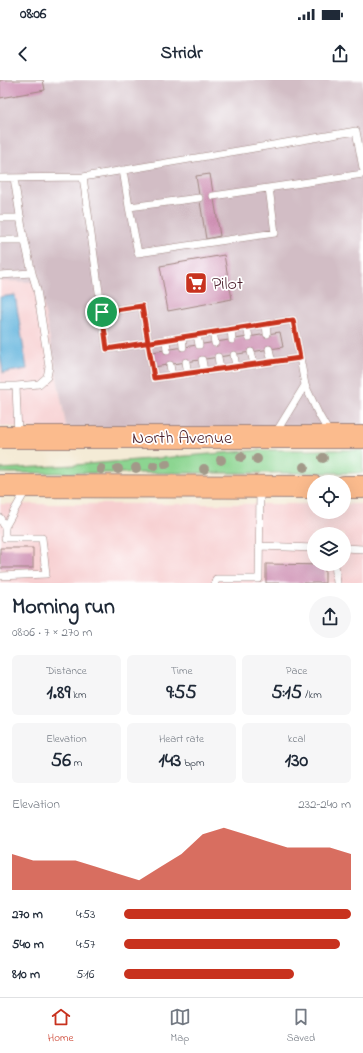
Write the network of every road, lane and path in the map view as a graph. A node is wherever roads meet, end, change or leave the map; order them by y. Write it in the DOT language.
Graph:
graph roads {
  1 [pos="363,168"];
  2 [pos="123,170"];
  3 [pos="363,174"];
  4 [pos="83,177"];
  5 [pos="0,178"];
  6 [pos="14,178"];
  7 [pos="269,188"];
  8 [pos="214,196"];
  9 [pos="199,198"];
  10 [pos="129,208"];
  11 [pos="0,218"];
  12 [pos="21,218"];
  13 [pos="0,240"];
  14 [pos="25,240"];
  15 [pos="32,273"];
  16 [pos="0,275"];
  17 [pos="102,312"];
  18 [pos="266,324"];
  19 [pos="247,327"];
  20 [pos="231,330"];
  21 [pos="213,332"];
  22 [pos="267,334"];
  23 [pos="197,335"];
  24 [pos="182,337"];
  25 [pos="249,337"];
  26 [pos="166,340"];
  27 [pos="232,340"];
  28 [pos="148,343"];
  29 [pos="215,343"];
  30 [pos="199,345"];
  31 [pos="183,347"];
  32 [pos="270,349"];
  33 [pos="167,350"];
  34 [pos="251,352"];
  35 [pos="234,355"];
  36 [pos="218,357"];
  37 [pos="300,358"];
  38 [pos="202,360"];
  39 [pos="186,362"];
  40 [pos="272,362"];
  41 [pos="254,364"];
  42 [pos="170,365"];
  43 [pos="236,367"];
  44 [pos="220,369"];
  45 [pos="204,371"];
  46 [pos="188,374"];
  47 [pos="172,376"];
  48 [pos="305,385"];
  49 [pos="0,386"];
  50 [pos="16,386"];
  51 [pos="9,437"];
  52 [pos="273,437"];
  53 [pos="332,437"];
  54 [pos="363,437"];
  55 [pos="0,486"];
  56 [pos="28,486"];
  57 [pos="260,487"];
  58 [pos="307,487"];
  59 [pos="351,487"];
  60 [pos="363,487"];
  61 [pos="0,518"];
  62 [pos="5,527"];
  63 [pos="2,538"];
  64 [pos="260,546"];
  65 [pos="307,548"];
  66 [pos="351,548"];
  67 [pos="363,549"];
  68 [pos="336,571"];
  69 [pos="0,576"];
  70 [pos="215,583"];
  71 [pos="337,583"];
  1 -- 2 [label="lane"];
  2 -- 4 [label="lane"];
  2 -- 10 [label="lane"];
  3 -- 7 [label="lane"];
  4 -- 6 [label="lane"];
  4 -- 17 [label="lane"];
  5 -- 6 [label="lane"];
  6 -- 12 [label="lane"];
  7 -- 8 [label="lane"];
  7 -- 10 [label="lane"];
  9 -- 10 [label="lane"];
  11 -- 12 [label="lane"];
  12 -- 14 [label="lane"];
  13 -- 14 [label="lane"];
  14 -- 15 [label="lane"];
  15 -- 16 [label="lane"];
  15 -- 50 [label="lane"];
  17 -- 28 [label="lane"];
  17 -- 28 [label="lane"];
  18 -- 19 [label="lane"];
  18 -- 22 [label="lane"];
  18 -- 37 [label="lane"];
  19 -- 20 [label="lane"];
  19 -- 25 [label="lane"];
  20 -- 21 [label="lane"];
  20 -- 27 [label="lane"];
  21 -- 23 [label="lane"];
  21 -- 29 [label="lane"];
  23 -- 24 [label="lane"];
  23 -- 30 [label="lane"];
  24 -- 26 [label="lane"];
  24 -- 31 [label="lane"];
  26 -- 28 [label="lane"];
  26 -- 33 [label="lane"];
  28 -- 47 [label="lane"];
  32 -- 40 [label="lane"];
  34 -- 41 [label="lane"];
  35 -- 43 [label="lane"];
  36 -- 44 [label="lane"];
  37 -- 40 [label="lane"];
  37 -- 48 [label="lane"];
  38 -- 45 [label="lane"];
  39 -- 46 [label="lane"];
  40 -- 41 [label="lane"];
  41 -- 43 [label="lane"];
  42 -- 47 [label="lane"];
  43 -- 44 [label="lane"];
  44 -- 45 [label="lane"];
  45 -- 46 [label="lane"];
  46 -- 47 [label="lane"];
  48 -- 52 [label="lane"];
  48 -- 53 [label="lane"];
  49 -- 50 [label="lane"];
  50 -- 51 [label="lane"];
  51 -- 52 [label="main road, North Avenue"];
  52 -- 53 [label="main road, North Avenue"];
  53 -- 54 [label="main road, North Avenue"];
  55 -- 56 [label="main road"];
  56 -- 57 [label="main road"];
  56 -- 62 [label="lane"];
  57 -- 58 [label="main road"];
  57 -- 64 [label="lane"];
  59 -- 60 [label="main road"];
  61 -- 62 [label="lane"];
  62 -- 63 [label="lane"];
  63 -- 69 [label="lane"];
  64 -- 65 [label="lane"];
  64 -- 70 [label="lane"];
  66 -- 67 [label="lane"];
  68 -- 71 [label="lane"];
}
